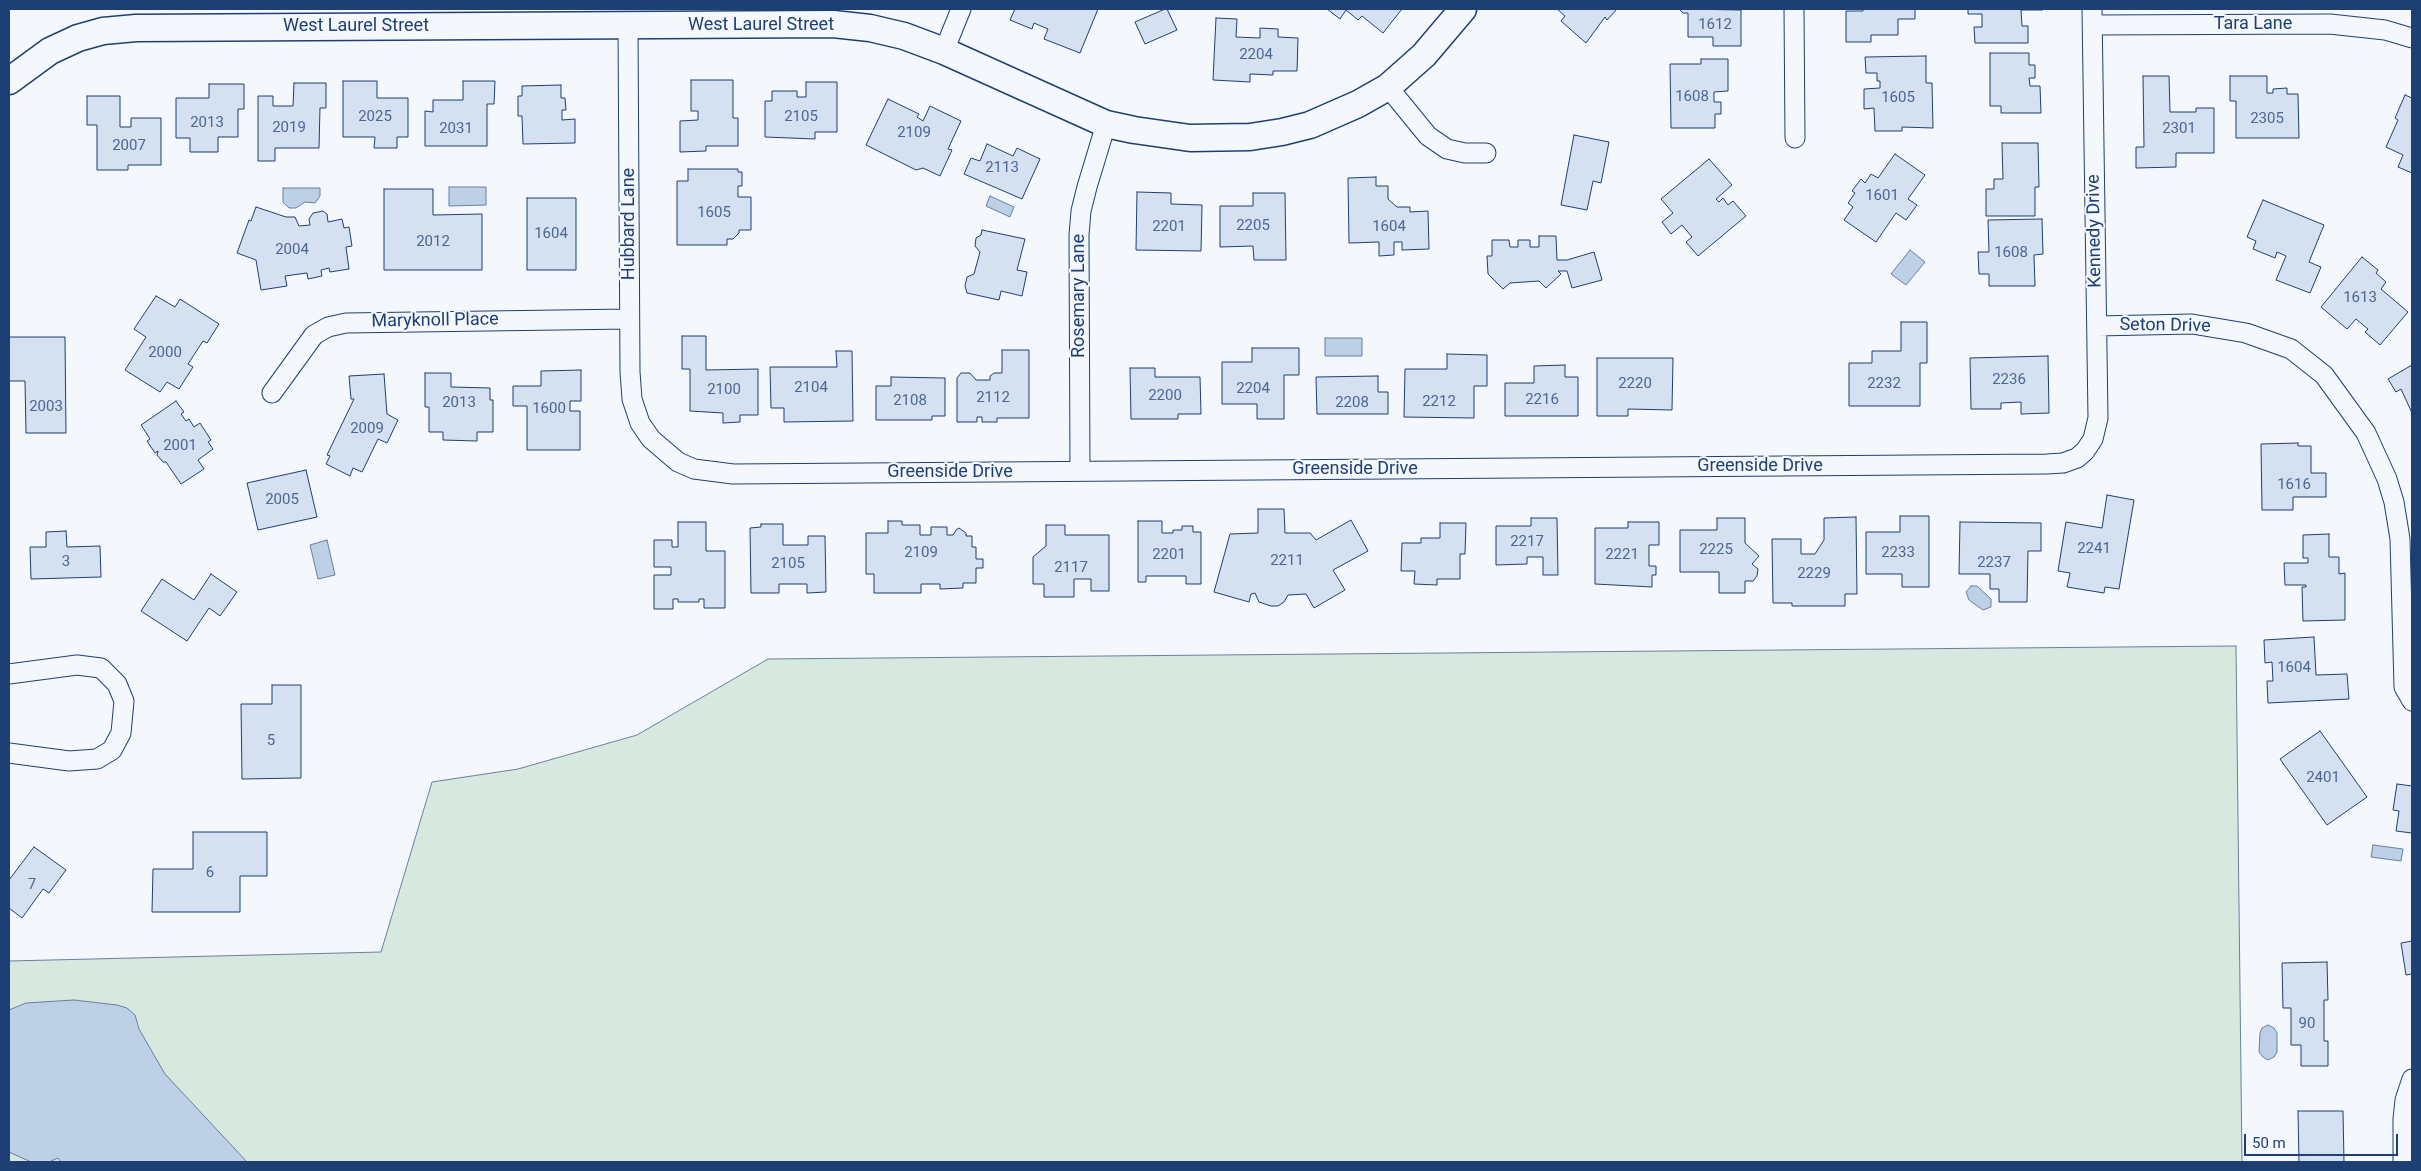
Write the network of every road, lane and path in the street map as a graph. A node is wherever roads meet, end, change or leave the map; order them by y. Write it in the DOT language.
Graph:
graph roads {
  1 [pos="961,9"];
  2 [pos="1463,9"];
  3 [pos="1794,9"];
  4 [pos="2092,17"];
  5 [pos="628,25"];
  6 [pos="2412,38"];
  7 [pos="944,51"];
  8 [pos="9,81"];
  9 [pos="1388,87"];
  10 [pos="1106,124"];
  11 [pos="1795,138"];
  12 [pos="1486,153"];
  13 [pos="629,319"];
  14 [pos="2096,326"];
  15 [pos="272,393"];
  16 [pos="640,423"];
  17 [pos="2085,450"];
  18 [pos="1080,471"];
  19 [pos="9,674"];
  20 [pos="2412,701"];
  21 [pos="9,753"];
  22 [pos="2412,1079"];
  23 [pos="2403,1162"];
  1 -- 7 [label="street"];
  2 -- 9 [label="street, West Laurel Street"];
  3 -- 11 [label="street"];
  4 -- 6 [label="street, Tara Lane"];
  4 -- 14 [label="street, Kennedy Drive"];
  5 -- 7 [label="street, West Laurel Street"];
  5 -- 8 [label="street, West Laurel Street"];
  5 -- 13 [label="street, Hubbard Lane"];
  7 -- 10 [label="street, West Laurel Street"];
  9 -- 10 [label="street, West Laurel Street"];
  9 -- 12 [label="street"];
  10 -- 18 [label="street, Rosemary Lane"];
  13 -- 15 [label="street, Maryknoll Place"];
  13 -- 16 [label="street, Hubbard Lane"];
  14 -- 17 [label="street, Kennedy Drive"];
  14 -- 20 [label="street, Seton Drive"];
  16 -- 18 [label="street, Greenside Drive"];
  17 -- 18 [label="street, Greenside Drive"];
  19 -- 21 [label="street"];
  22 -- 23 [label="street"];
}
